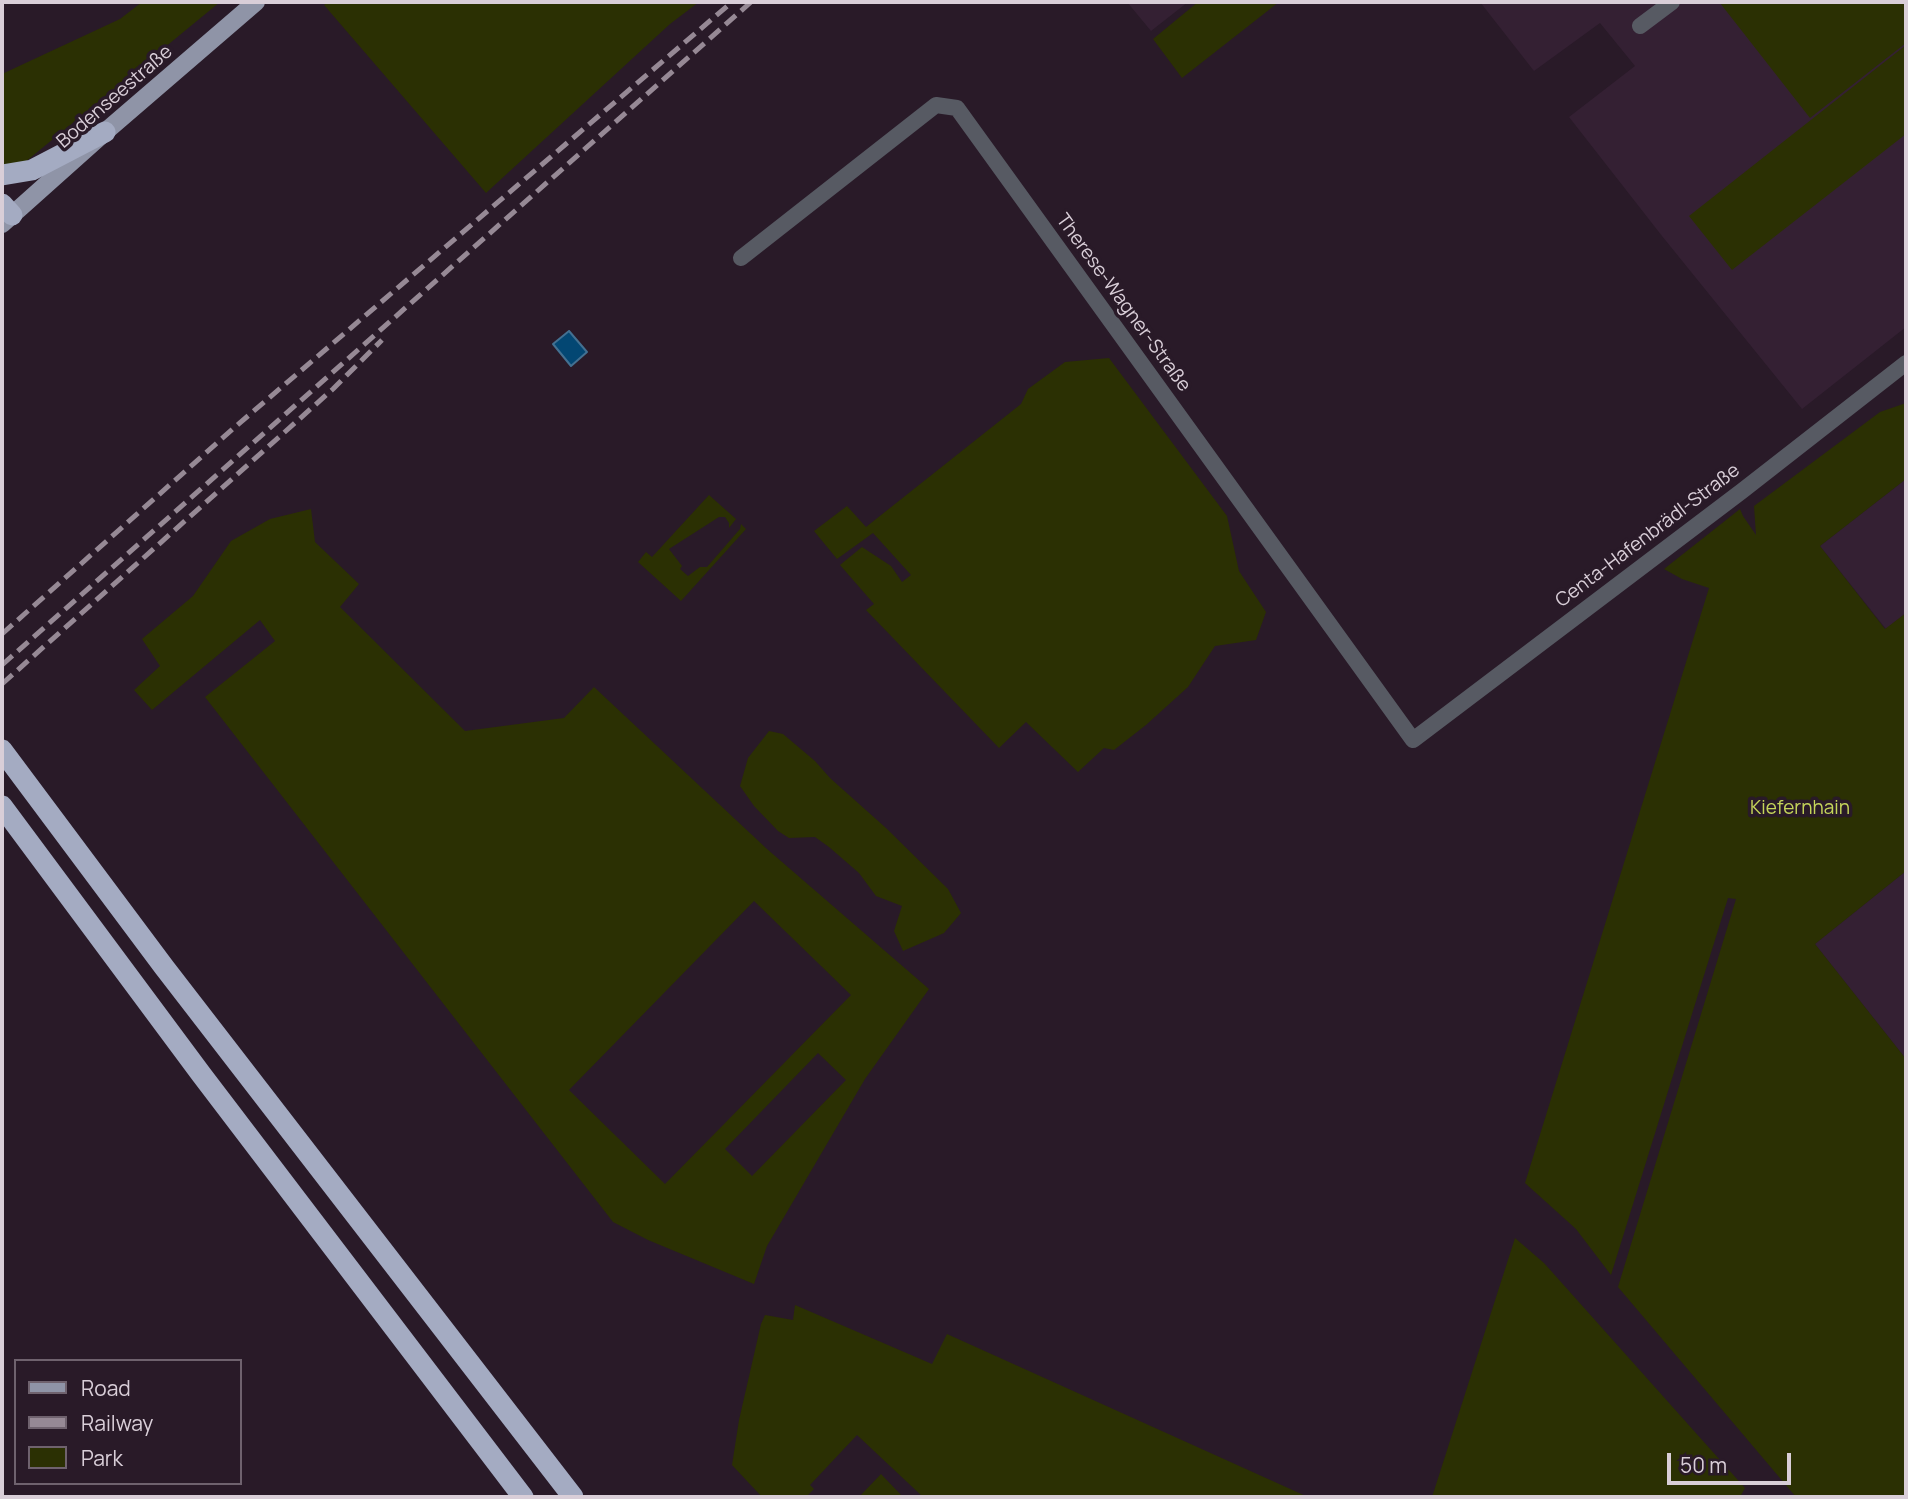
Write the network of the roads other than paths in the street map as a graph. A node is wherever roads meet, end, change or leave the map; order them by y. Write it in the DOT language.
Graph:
graph roads {
  1 [pos="256,2"];
  2 [pos="1671,2"];
  3 [pos="1640,26"];
  4 [pos="105,132"];
  5 [pos="2,175"];
  6 [pos="5,214"];
  7 [pos="741,258"];
  8 [pos="1906,363"];
  9 [pos="1413,740"];
  10 [pos="2,750"];
  11 [pos="4,811"];
  12 [pos="523,1497"];
  13 [pos="573,1497"];
  1 -- 4 [label="main road, Bodenseestraße"];
  2 -- 3 [label="street"];
  4 -- 5 [label="highway"];
  4 -- 6 [label="main road, Bodenseestraße"];
  7 -- 9 [label="street, Therese-Wagner-Straße"];
  8 -- 9 [label="street, Centa-Hafenbrädl-Straße"];
  10 -- 13 [label="highway"];
  11 -- 12 [label="highway"];
}
